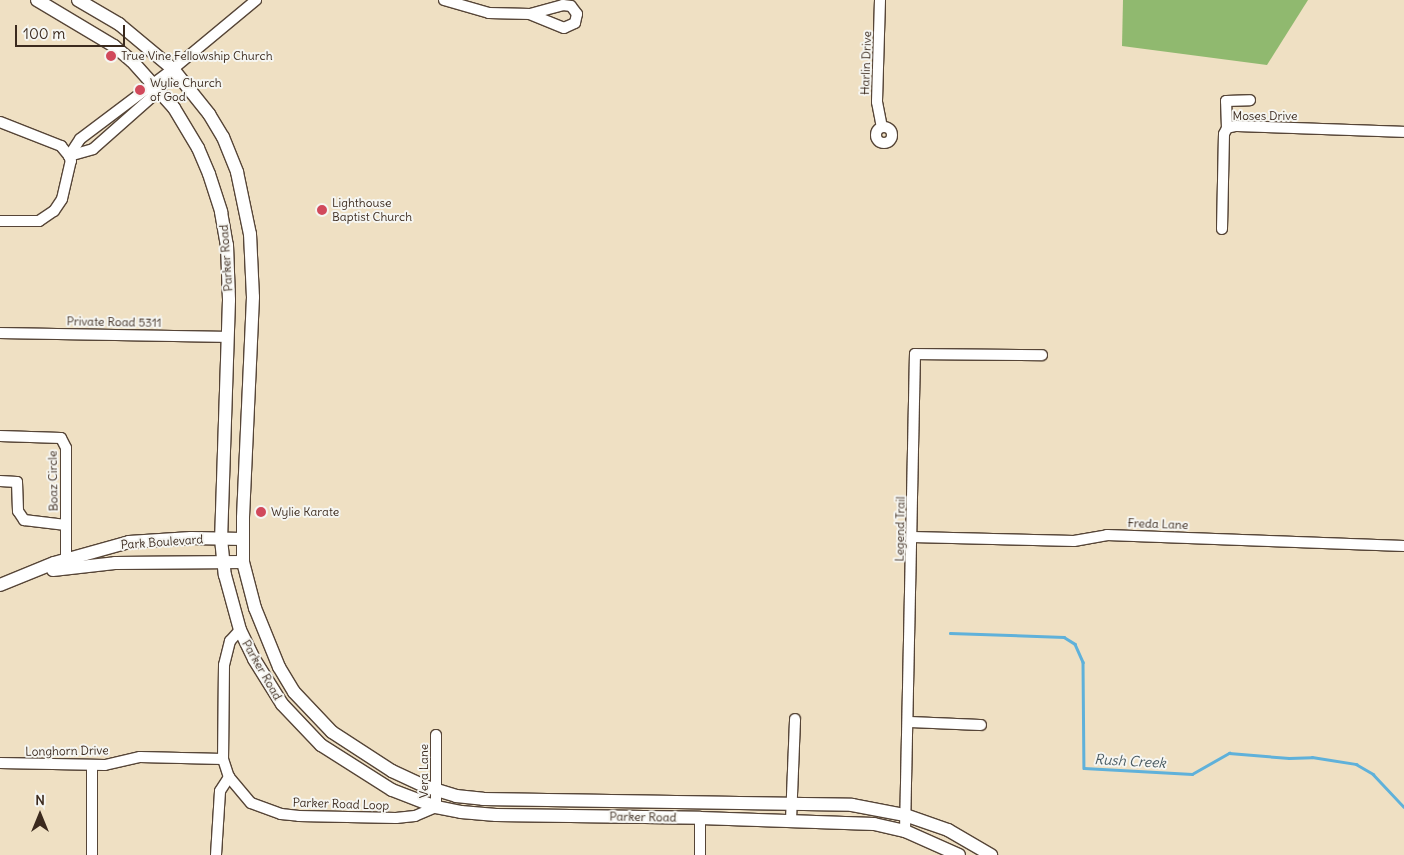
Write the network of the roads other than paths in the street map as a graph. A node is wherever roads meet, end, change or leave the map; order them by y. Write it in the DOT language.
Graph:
graph roads {
  1 [pos="37,0"];
  2 [pos="78,0"];
  3 [pos="256,0"];
  4 [pos="444,0"];
  5 [pos="880,0"];
  6 [pos="530,14"];
  7 [pos="173,68"];
  8 [pos="151,83"];
  9 [pos="1250,100"];
  10 [pos="0,122"];
  11 [pos="882,127"];
  12 [pos="1227,128"];
  13 [pos="1404,132"];
  14 [pos="70,156"];
  15 [pos="0,221"];
  16 [pos="1222,229"];
  17 [pos="0,333"];
  18 [pos="227,337"];
  19 [pos="1042,355"];
  20 [pos="0,436"];
  21 [pos="0,481"];
  22 [pos="66,525"];
  23 [pos="912,537"];
  24 [pos="221,539"];
  25 [pos="243,539"];
  26 [pos="1404,546"];
  27 [pos="66,559"];
  28 [pos="223,561"];
  29 [pos="244,562"];
  30 [pos="26,574"];
  31 [pos="0,585"];
  32 [pos="240,630"];
  33 [pos="795,718"];
  34 [pos="909,722"];
  35 [pos="981,725"];
  36 [pos="436,735"];
  37 [pos="223,759"];
  38 [pos="0,763"];
  39 [pos="92,765"];
  40 [pos="229,777"];
  41 [pos="436,789"];
  42 [pos="791,803"];
  43 [pos="436,807"];
  44 [pos="905,815"];
  45 [pos="700,818"];
  46 [pos="791,820"];
  47 [pos="905,831"];
  48 [pos="92,855"];
  49 [pos="216,855"];
  50 [pos="700,855"];
  51 [pos="960,855"];
  52 [pos="991,855"];
  1 -- 8 [label="main road, Parker Road"];
  2 -- 7 [label="main road, Parker Road"];
  3 -- 7 [label="street"];
  4 -- 6 [label="street"];
  5 -- 11 [label="street, Harlin Drive"];
  7 -- 8 [label="street"];
  7 -- 25 [label="main road, Parker Road"];
  8 -- 14 [label="street"];
  8 -- 14 [label="street"];
  8 -- 18 [label="main road, Parker Road"];
  9 -- 12 [label="street"];
  10 -- 14 [label="street"];
  12 -- 13 [label="street, Moses Drive"];
  12 -- 16 [label="street, Moses Drive"];
  14 -- 15 [label="street"];
  17 -- 18 [label="street, Private Road 5311"];
  18 -- 24 [label="main road, Parker Road"];
  19 -- 23 [label="street, Legend Trail"];
  20 -- 22 [label="street, Boaz Circle"];
  21 -- 22 [label="street, Boaz Circle"];
  22 -- 27 [label="street, Boaz Circle"];
  23 -- 26 [label="street, Freda Lane"];
  23 -- 34 [label="street, Legend Trail"];
  24 -- 25 [label="main road, Park Boulevard"];
  24 -- 27 [label="main road, Park Boulevard"];
  24 -- 28 [label="main road, Parker Road"];
  25 -- 29 [label="main road, Parker Road"];
  27 -- 30 [label="main road, Park Boulevard"];
  28 -- 29 [label="main road, Park Boulevard"];
  28 -- 30 [label="main road, Park Boulevard"];
  28 -- 32 [label="main road, Parker Road"];
  29 -- 41 [label="main road, Parker Road"];
  30 -- 31 [label="main road, Park Boulevard"];
  32 -- 37 [label="street, Parker Road Loop"];
  32 -- 43 [label="main road, Parker Road"];
  33 -- 42 [label="street"];
  34 -- 35 [label="street"];
  34 -- 44 [label="street, Legend Trail"];
  36 -- 41 [label="street, Vera Lane"];
  37 -- 39 [label="street, Longhorn Drive"];
  37 -- 40 [label="street, Parker Road Loop"];
  38 -- 39 [label="street, Longhorn Drive"];
  39 -- 48 [label="street"];
  40 -- 43 [label="street, Parker Road Loop"];
  40 -- 49 [label="street"];
  41 -- 42 [label="main road, Parker Road"];
  41 -- 43 [label="street, Vera Lane"];
  42 -- 44 [label="main road, Parker Road"];
  42 -- 46 [label="street"];
  43 -- 45 [label="main road, Parker Road"];
  44 -- 47 [label="street, Legend Trail"];
  44 -- 52 [label="main road, Parker Road"];
  45 -- 46 [label="main road, Parker Road"];
  45 -- 50 [label="street"];
  46 -- 47 [label="main road, Parker Road"];
  47 -- 51 [label="main road, Parker Road"];
}
